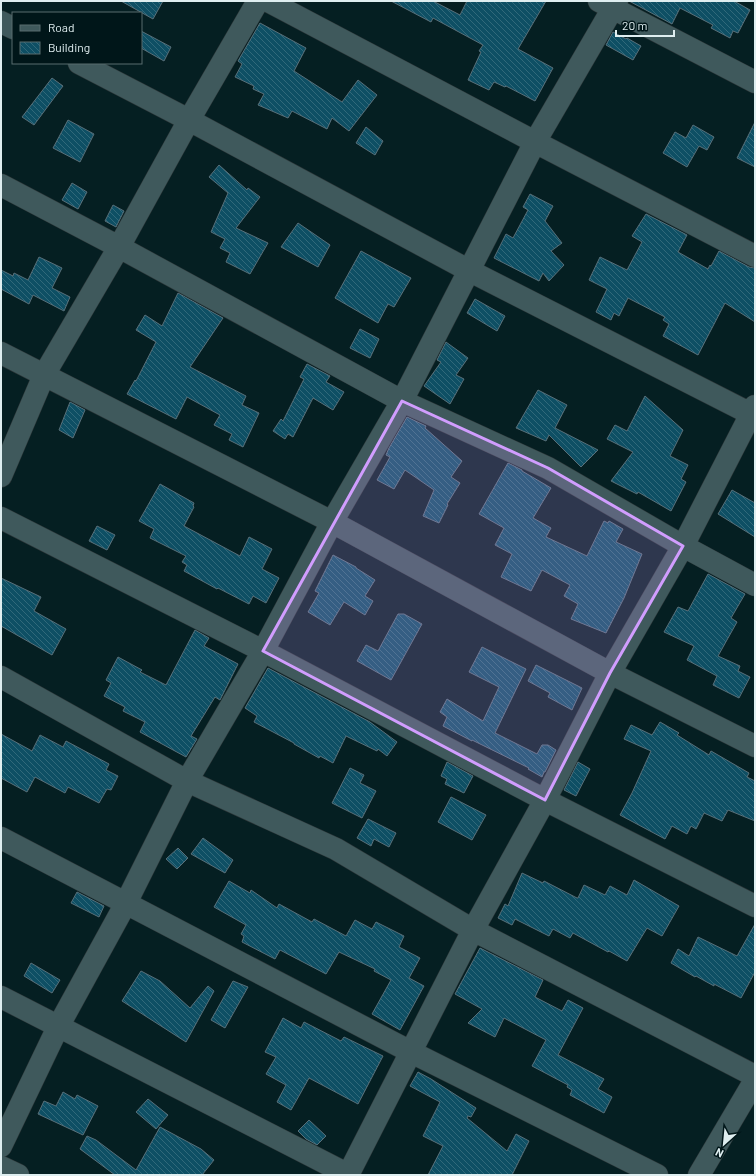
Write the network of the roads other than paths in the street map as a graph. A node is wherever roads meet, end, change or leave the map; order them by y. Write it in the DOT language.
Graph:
graph roads {
  1 [pos="258,1"];
  2 [pos="268,1"];
  3 [pos="610,3"];
  4 [pos="1,22"];
  5 [pos="12,28"];
  6 [pos="81,64"];
  7 [pos="755,82"];
  8 [pos="189,120"];
  9 [pos="535,142"];
  10 [pos="1,185"];
  11 [pos="119,247"];
  12 [pos="755,256"];
  13 [pos="470,271"];
  14 [pos="1,353"];
  15 [pos="44,376"];
  16 [pos="402,401"];
  17 [pos="753,412"];
  18 [pos="1,476"];
  19 [pos="1,518"];
  20 [pos="332,522"];
  21 [pos="683,546"];
  22 [pos="755,585"];
  23 [pos="263,651"];
  24 [pos="610,673"];
  25 [pos="1,676"];
  26 [pos="755,746"];
  27 [pos="187,781"];
  28 [pos="545,800"];
  29 [pos="1,838"];
  30 [pos="126,903"];
  31 [pos="755,906"];
  32 [pos="473,930"];
  33 [pos="1,997"];
  34 [pos="58,1027"];
  35 [pos="411,1052"];
  36 [pos="755,1076"];
  37 [pos="755,1080"];
  38 [pos="1,1146"];
  39 [pos="1,1167"];
  40 [pos="18,1175"];
  41 [pos="348,1175"];
  42 [pos="657,1175"];
  43 [pos="699,1175"];
  1 -- 8 [label="street"];
  2 -- 9 [label="street"];
  3 -- 7 [label="street"];
  3 -- 9 [label="street"];
  4 -- 5 [label="street"];
  6 -- 8 [label="street"];
  8 -- 11 [label="street"];
  8 -- 13 [label="street"];
  9 -- 12 [label="street"];
  9 -- 13 [label="street"];
  10 -- 11 [label="street"];
  11 -- 15 [label="street"];
  11 -- 16 [label="street"];
  13 -- 16 [label="street"];
  13 -- 17 [label="street"];
  14 -- 15 [label="street"];
  15 -- 18 [label="street"];
  15 -- 20 [label="street"];
  16 -- 20 [label="street"];
  16 -- 21 [label="street"];
  17 -- 21 [label="street"];
  19 -- 23 [label="street"];
  20 -- 23 [label="street"];
  20 -- 24 [label="street"];
  21 -- 22 [label="street"];
  21 -- 24 [label="street"];
  23 -- 27 [label="street"];
  23 -- 28 [label="street"];
  24 -- 26 [label="street"];
  24 -- 28 [label="street"];
  25 -- 27 [label="street"];
  27 -- 30 [label="street"];
  27 -- 32 [label="street"];
  28 -- 31 [label="street"];
  28 -- 32 [label="street"];
  29 -- 30 [label="street"];
  30 -- 34 [label="street"];
  30 -- 35 [label="street"];
  32 -- 35 [label="street"];
  32 -- 36 [label="street"];
  33 -- 34 [label="street"];
  34 -- 38 [label="street"];
  34 -- 41 [label="street"];
  35 -- 41 [label="street"];
  35 -- 42 [label="street"];
  37 -- 43 [label="street"];
  39 -- 40 [label="street"];
}
